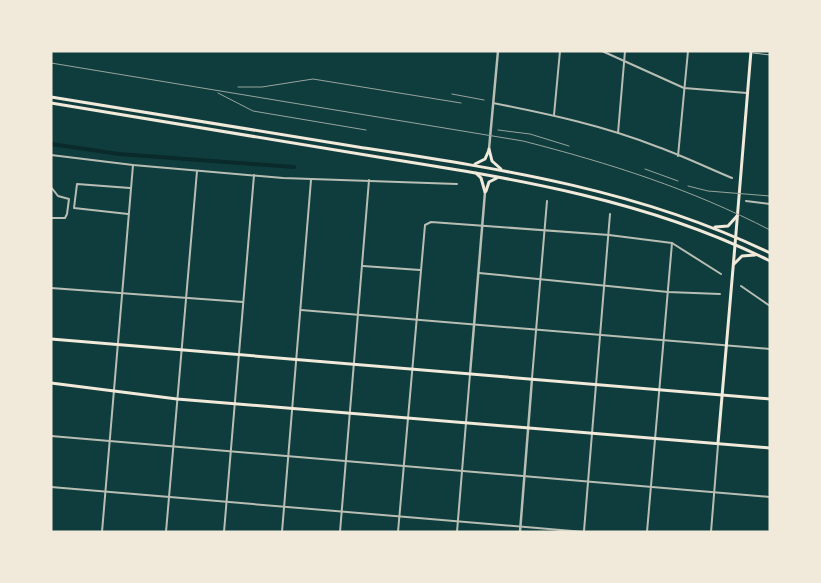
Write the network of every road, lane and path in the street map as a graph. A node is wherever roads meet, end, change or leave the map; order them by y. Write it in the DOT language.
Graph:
graph roads {
  1 [pos="498,51"];
  2 [pos="560,51"];
  3 [pos="602,51"];
  4 [pos="625,51"];
  5 [pos="688,51"];
  6 [pos="751,52"];
  7 [pos="770,55"];
  8 [pos="624,62"];
  9 [pos="684,88"];
  10 [pos="747,93"];
  11 [pos="51,97"];
  12 [pos="493,103"];
  13 [pos="51,104"];
  14 [pos="554,115"];
  15 [pos="618,133"];
  16 [pos="489,149"];
  17 [pos="51,155"];
  18 [pos="678,156"];
  19 [pos="133,165"];
  20 [pos="474,165"];
  21 [pos="501,170"];
  22 [pos="197,171"];
  23 [pos="476,173"];
  24 [pos="254,175"];
  25 [pos="498,177"];
  26 [pos="732,178"];
  27 [pos="311,180"];
  28 [pos="369,180"];
  29 [pos="457,184"];
  30 [pos="51,186"];
  31 [pos="131,188"];
  32 [pos="485,192"];
  33 [pos="547,201"];
  34 [pos="746,202"];
  35 [pos="770,204"];
  36 [pos="128,214"];
  37 [pos="610,214"];
  38 [pos="738,215"];
  39 [pos="51,218"];
  40 [pos="482,227"];
  41 [pos="712,227"];
  42 [pos="545,232"];
  43 [pos="609,235"];
  44 [pos="736,237"];
  45 [pos="672,243"];
  46 [pos="735,245"];
  47 [pos="770,253"];
  48 [pos="757,255"];
  49 [pos="770,261"];
  50 [pos="734,264"];
  51 [pos="363,266"];
  52 [pos="420,270"];
  53 [pos="479,273"];
  54 [pos="721,274"];
  55 [pos="541,280"];
  56 [pos="604,286"];
  57 [pos="741,286"];
  58 [pos="51,288"];
  59 [pos="668,292"];
  60 [pos="122,294"];
  61 [pos="720,294"];
  62 [pos="186,297"];
  63 [pos="243,302"];
  64 [pos="770,306"];
  65 [pos="301,310"];
  66 [pos="358,315"];
  67 [pos="415,320"];
  68 [pos="474,323"];
  69 [pos="537,330"];
  70 [pos="600,336"];
  71 [pos="51,339"];
  72 [pos="664,341"];
  73 [pos="117,345"];
  74 [pos="727,346"];
  75 [pos="770,349"];
  76 [pos="182,351"];
  77 [pos="239,355"];
  78 [pos="297,360"];
  79 [pos="354,365"];
  80 [pos="412,369"];
  81 [pos="470,374"];
  82 [pos="532,379"];
  83 [pos="51,383"];
  84 [pos="596,385"];
  85 [pos="660,390"];
  86 [pos="113,392"];
  87 [pos="723,395"];
  88 [pos="770,398"];
  89 [pos="177,399"];
  90 [pos="235,403"];
  91 [pos="292,408"];
  92 [pos="350,412"];
  93 [pos="408,417"];
  94 [pos="466,424"];
  95 [pos="528,428"];
  96 [pos="592,434"];
  97 [pos="51,436"];
  98 [pos="655,439"];
  99 [pos="109,442"];
  100 [pos="718,443"];
  101 [pos="173,447"];
  102 [pos="770,448"];
  103 [pos="230,452"];
  104 [pos="288,457"];
  105 [pos="346,462"];
  106 [pos="404,467"];
  107 [pos="462,472"];
  108 [pos="525,477"];
  109 [pos="588,482"];
  110 [pos="51,487"];
  111 [pos="651,488"];
  112 [pos="105,492"];
  113 [pos="714,492"];
  114 [pos="169,497"];
  115 [pos="770,498"];
  116 [pos="226,502"];
  117 [pos="284,506"];
  118 [pos="342,511"];
  119 [pos="399,516"];
  120 [pos="458,520"];
  121 [pos="520,526"];
  122 [pos="102,532"];
  123 [pos="166,532"];
  124 [pos="224,532"];
  125 [pos="282,532"];
  126 [pos="340,532"];
  127 [pos="398,532"];
  128 [pos="456,532"];
  129 [pos="520,532"];
  130 [pos="584,532"];
  131 [pos="647,532"];
  132 [pos="711,532"];
  1 -- 12 [label="street"];
  2 -- 14 [label="street"];
  3 -- 8 [label="street"];
  4 -- 8 [label="street"];
  5 -- 9 [label="street"];
  6 -- 7 [label="lane"];
  6 -- 10 [label="main road"];
  8 -- 9 [label="street"];
  8 -- 15 [label="street"];
  9 -- 10 [label="street"];
  9 -- 18 [label="street"];
  10 -- 38 [label="main road"];
  11 -- 20 [label="main road"];
  12 -- 14 [label="street"];
  12 -- 16 [label="street"];
  13 -- 23 [label="main road"];
  14 -- 15 [label="street"];
  15 -- 18 [label="street"];
  16 -- 20 [label="main road"];
  16 -- 21 [label="main road"];
  17 -- 19 [label="street"];
  18 -- 26 [label="street"];
  19 -- 22 [label="street"];
  19 -- 31 [label="street"];
  20 -- 21 [label="main road"];
  21 -- 41 [label="main road"];
  22 -- 24 [label="street"];
  22 -- 62 [label="street"];
  23 -- 25 [label="main road"];
  23 -- 32 [label="main road"];
  24 -- 27 [label="street"];
  24 -- 63 [label="street"];
  25 -- 32 [label="main road"];
  25 -- 46 [label="main road"];
  27 -- 28 [label="street"];
  27 -- 65 [label="street"];
  28 -- 29 [label="street"];
  28 -- 51 [label="street"];
  30 -- 39 [label="street"];
  31 -- 36 [label="street"];
  31 -- 36 [label="street"];
  32 -- 40 [label="street"];
  33 -- 42 [label="street"];
  34 -- 35 [label="street"];
  36 -- 60 [label="street"];
  37 -- 43 [label="street"];
  38 -- 41 [label="main road"];
  38 -- 44 [label="main road"];
  40 -- 42 [label="street"];
  40 -- 52 [label="street"];
  40 -- 53 [label="street"];
  41 -- 44 [label="main road"];
  42 -- 43 [label="street"];
  42 -- 55 [label="street"];
  43 -- 45 [label="street"];
  43 -- 56 [label="street"];
  44 -- 46 [label="main road"];
  44 -- 47 [label="main road"];
  45 -- 54 [label="street"];
  45 -- 59 [label="street"];
  46 -- 48 [label="main road"];
  46 -- 50 [label="main road"];
  48 -- 49 [label="main road"];
  48 -- 50 [label="main road"];
  50 -- 74 [label="main road"];
  51 -- 52 [label="street"];
  51 -- 66 [label="street"];
  52 -- 67 [label="street"];
  53 -- 55 [label="street"];
  53 -- 68 [label="street"];
  55 -- 56 [label="street"];
  55 -- 69 [label="street"];
  56 -- 59 [label="street"];
  56 -- 70 [label="street"];
  57 -- 64 [label="street"];
  58 -- 60 [label="street"];
  59 -- 61 [label="street"];
  59 -- 72 [label="street"];
  60 -- 62 [label="street"];
  60 -- 73 [label="street"];
  62 -- 63 [label="street"];
  62 -- 76 [label="street"];
  63 -- 77 [label="street"];
  65 -- 66 [label="street"];
  65 -- 78 [label="street"];
  66 -- 67 [label="street"];
  66 -- 79 [label="street"];
  67 -- 68 [label="street"];
  67 -- 80 [label="street"];
  68 -- 69 [label="street"];
  68 -- 81 [label="street"];
  69 -- 70 [label="street"];
  69 -- 82 [label="street"];
  70 -- 72 [label="street"];
  70 -- 84 [label="street"];
  71 -- 73 [label="main road"];
  72 -- 74 [label="street"];
  72 -- 85 [label="street"];
  73 -- 76 [label="main road"];
  73 -- 86 [label="street"];
  74 -- 75 [label="street"];
  74 -- 87 [label="main road"];
  76 -- 77 [label="main road"];
  76 -- 89 [label="street"];
  77 -- 78 [label="main road"];
  77 -- 90 [label="street"];
  78 -- 79 [label="main road"];
  78 -- 91 [label="street"];
  79 -- 80 [label="main road"];
  79 -- 92 [label="street"];
  80 -- 81 [label="main road"];
  80 -- 93 [label="street"];
  81 -- 82 [label="main road"];
  81 -- 94 [label="street"];
  82 -- 84 [label="main road"];
  82 -- 95 [label="street"];
  83 -- 86 [label="main road"];
  84 -- 85 [label="main road"];
  84 -- 96 [label="street"];
  85 -- 87 [label="main road"];
  85 -- 98 [label="street"];
  86 -- 89 [label="main road"];
  86 -- 99 [label="street"];
  87 -- 88 [label="main road"];
  87 -- 100 [label="main road"];
  89 -- 90 [label="main road"];
  89 -- 101 [label="street"];
  90 -- 91 [label="main road"];
  90 -- 103 [label="street"];
  91 -- 92 [label="main road"];
  91 -- 104 [label="street"];
  92 -- 93 [label="main road"];
  92 -- 105 [label="street"];
  93 -- 94 [label="main road"];
  93 -- 106 [label="street"];
  94 -- 95 [label="main road"];
  94 -- 107 [label="street"];
  95 -- 96 [label="main road"];
  95 -- 108 [label="street"];
  96 -- 98 [label="main road"];
  96 -- 109 [label="street"];
  97 -- 99 [label="street"];
  98 -- 100 [label="main road"];
  98 -- 111 [label="street"];
  99 -- 101 [label="street"];
  99 -- 112 [label="street"];
  100 -- 102 [label="main road"];
  100 -- 113 [label="street"];
  101 -- 103 [label="street"];
  101 -- 114 [label="street"];
  103 -- 104 [label="street"];
  103 -- 116 [label="street"];
  104 -- 105 [label="street"];
  104 -- 117 [label="street"];
  105 -- 106 [label="street"];
  105 -- 118 [label="street"];
  106 -- 107 [label="street"];
  106 -- 119 [label="street"];
  107 -- 108 [label="street"];
  107 -- 120 [label="street"];
  108 -- 109 [label="street"];
  108 -- 121 [label="street"];
  109 -- 111 [label="street"];
  109 -- 130 [label="street"];
  110 -- 112 [label="street"];
  111 -- 113 [label="street"];
  111 -- 131 [label="street"];
  112 -- 114 [label="street"];
  112 -- 122 [label="street"];
  113 -- 115 [label="street"];
  113 -- 132 [label="street"];
  114 -- 116 [label="street"];
  114 -- 123 [label="street"];
  116 -- 117 [label="street"];
  116 -- 124 [label="street"];
  117 -- 118 [label="street"];
  117 -- 125 [label="street"];
  118 -- 119 [label="street"];
  118 -- 126 [label="street"];
  119 -- 120 [label="street"];
  119 -- 127 [label="street"];
  120 -- 121 [label="street"];
  120 -- 128 [label="street"];
  121 -- 129 [label="street"];
  121 -- 130 [label="street"];
}
